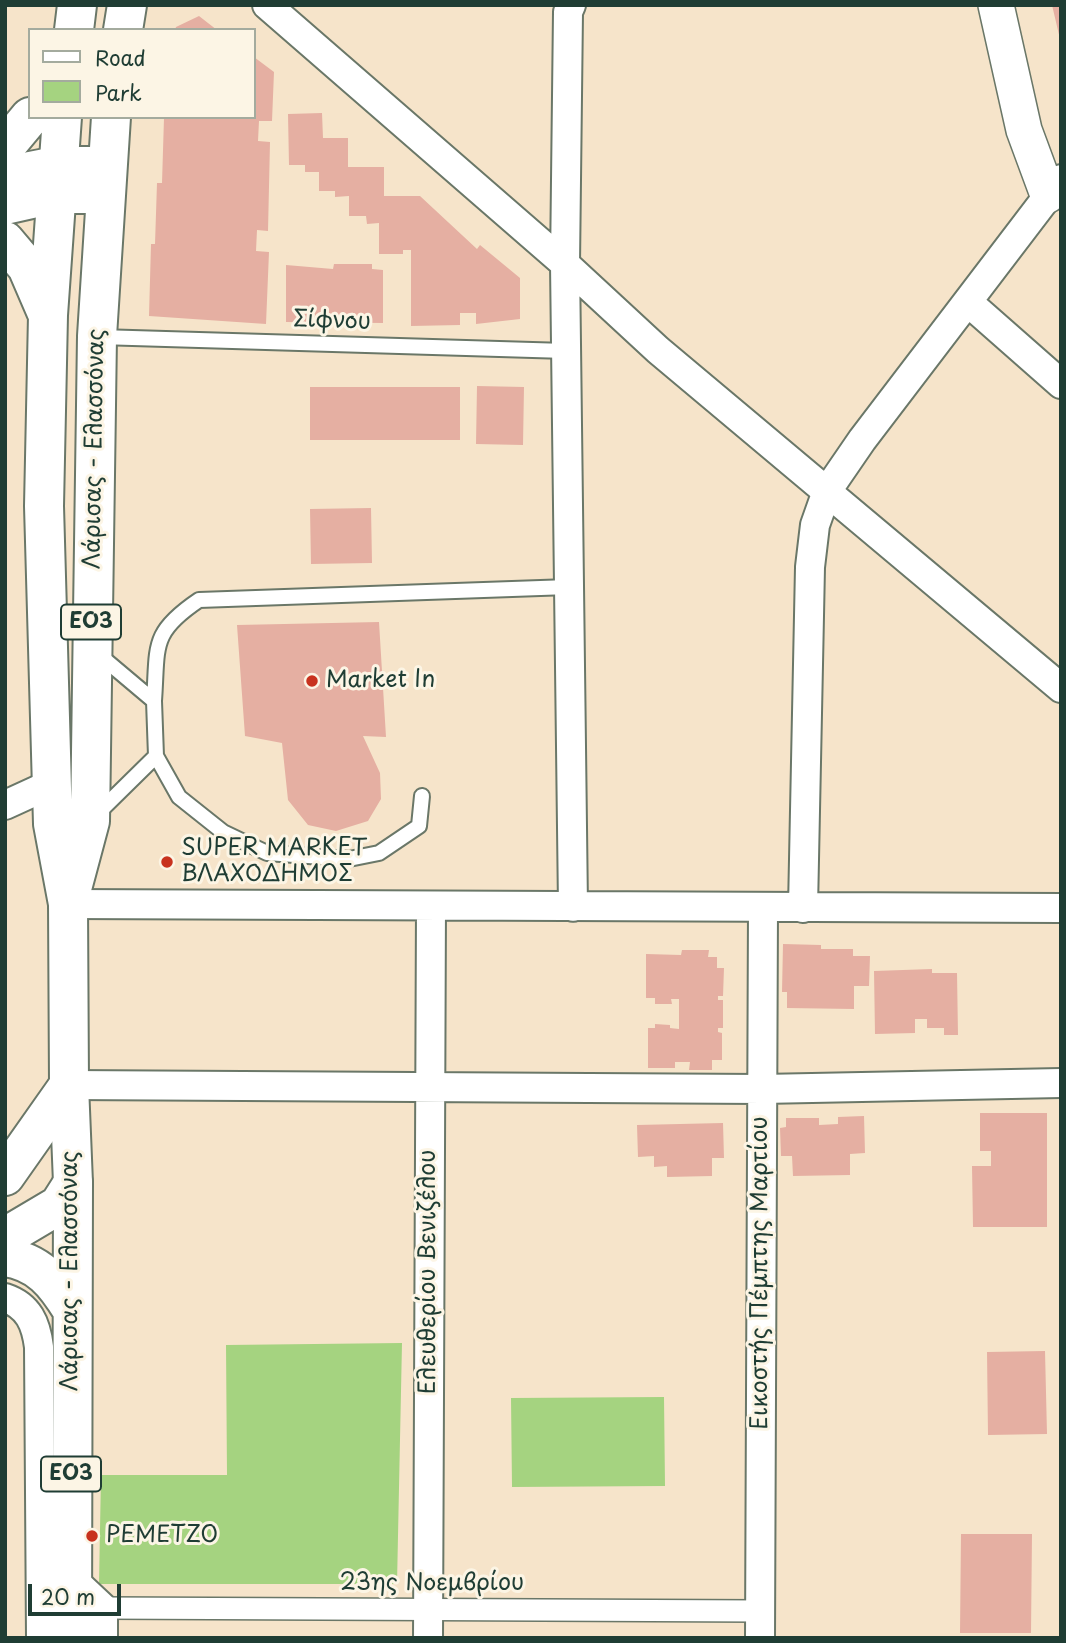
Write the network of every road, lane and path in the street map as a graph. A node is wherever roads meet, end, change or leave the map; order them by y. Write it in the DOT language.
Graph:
graph roads {
  1 [pos="127,5"];
  2 [pos="267,5"];
  3 [pos="571,5"];
  4 [pos="996,5"];
  5 [pos="123,28"];
  6 [pos="28,119"];
  7 [pos="62,119"];
  8 [pos="111,119"];
  9 [pos="5,147"];
  10 [pos="5,176"];
  11 [pos="55,180"];
  12 [pos="106,180"];
  13 [pos="1054,187"];
  14 [pos="5,205"];
  15 [pos="5,241"];
  16 [pos="565,264"];
  17 [pos="969,303"];
  18 [pos="48,315"];
  19 [pos="97,337"];
  20 [pos="566,351"];
  21 [pos="1061,384"];
  22 [pos="827,491"];
  23 [pos="569,587"];
  24 [pos="91,648"];
  25 [pos="1061,688"];
  26 [pos="154,701"];
  27 [pos="156,756"];
  28 [pos="51,784"];
  29 [pos="422,796"];
  30 [pos="5,805"];
  31 [pos="90,821"];
  32 [pos="68,904"];
  33 [pos="430,906"];
  34 [pos="573,907"];
  35 [pos="763,908"];
  36 [pos="803,908"];
  37 [pos="1061,908"];
  38 [pos="1061,1083"];
  39 [pos="69,1085"];
  40 [pos="430,1088"];
  41 [pos="762,1089"];
  42 [pos="5,1176"];
  43 [pos="73,1184"];
  44 [pos="5,1237"];
  45 [pos="5,1257"];
  46 [pos="5,1298"];
  47 [pos="72,1310"];
  48 [pos="55,1348"];
  49 [pos="71,1578"];
  50 [pos="103,1608"];
  51 [pos="428,1624"];
  52 [pos="760,1624"];
  53 [pos="41,1638"];
  54 [pos="72,1638"];
  55 [pos="103,1638"];
  1 -- 5 [label="main road"];
  2 -- 16 [label="street"];
  3 -- 16 [label="street"];
  4 -- 13 [label="street"];
  6 -- 9 [label="main road"];
  7 -- 11 [label="main road, Λάρισας - Ελασσόνας / ΕΟ3"];
  8 -- 12 [label="main road, Λάρισας - Ελασσόνας / ΕΟ3"];
  10 -- 11 [label="main road"];
  11 -- 12 [label="main road"];
  11 -- 14 [label="main road"];
  11 -- 18 [label="main road, Λάρισας - Ελασσόνας / ΕΟ3"];
  12 -- 19 [label="main road, Λάρισας - Ελασσόνας / ΕΟ3"];
  13 -- 17 [label="street"];
  15 -- 18 [label="main road"];
  16 -- 20 [label="street"];
  16 -- 22 [label="street"];
  17 -- 21 [label="street"];
  17 -- 22 [label="street"];
  18 -- 28 [label="main road, Λάρισας - Ελασσόνας / ΕΟ3"];
  19 -- 20 [label="lane, Σίφνου"];
  19 -- 24 [label="main road, Λάρισας - Ελασσόνας / ΕΟ3"];
  20 -- 23 [label="street"];
  22 -- 25 [label="street"];
  22 -- 36 [label="street"];
  23 -- 26 [label="lane"];
  23 -- 34 [label="street"];
  24 -- 26 [label="lane"];
  24 -- 31 [label="main road, Λάρισας - Ελασσόνας / ΕΟ3"];
  26 -- 27 [label="lane"];
  27 -- 29 [label="lane"];
  27 -- 31 [label="lane"];
  28 -- 30 [label="street"];
  28 -- 32 [label="main road, Λάρισας - Ελασσόνας / ΕΟ3"];
  31 -- 32 [label="main road, Λάρισας - Ελασσόνας / ΕΟ3"];
  32 -- 33 [label="street"];
  32 -- 39 [label="main road, Λάρισας - Ελασσόνας / ΕΟ3"];
  33 -- 34 [label="street"];
  33 -- 40 [label="street, Ελευθερίου Βενιζέλου"];
  34 -- 35 [label="street"];
  35 -- 36 [label="street"];
  35 -- 41 [label="street, Εικοστής Πέμπτης Μαρτίου"];
  36 -- 37 [label="street"];
  38 -- 41 [label="street"];
  39 -- 40 [label="street"];
  39 -- 42 [label="main road"];
  39 -- 43 [label="main road, Λάρισας - Ελασσόνας / ΕΟ3"];
  40 -- 41 [label="street"];
  40 -- 51 [label="street, Ελευθερίου Βενιζέλου"];
  41 -- 52 [label="street, Εικοστής Πέμπτης Μαρτίου"];
  43 -- 44 [label="main road"];
  43 -- 47 [label="main road, Λάρισας - Ελασσόνας / ΕΟ3"];
  45 -- 47 [label="main road"];
  46 -- 48 [label="street"];
  47 -- 48 [label="main road, Λάρισας - Ελασσόνας / ΕΟ3"];
  48 -- 49 [label="main road, Λάρισας - Ελασσόνας / ΕΟ3"];
  48 -- 53 [label="street"];
  49 -- 50 [label="street"];
  49 -- 54 [label="main road, Λάρισας - Ελασσόνας / ΕΟ3"];
  50 -- 51 [label="street, 23ης Νοεμβρίου"];
  50 -- 55 [label="street"];
  51 -- 52 [label="street, 23ης Νοεμβρίου"];
}
